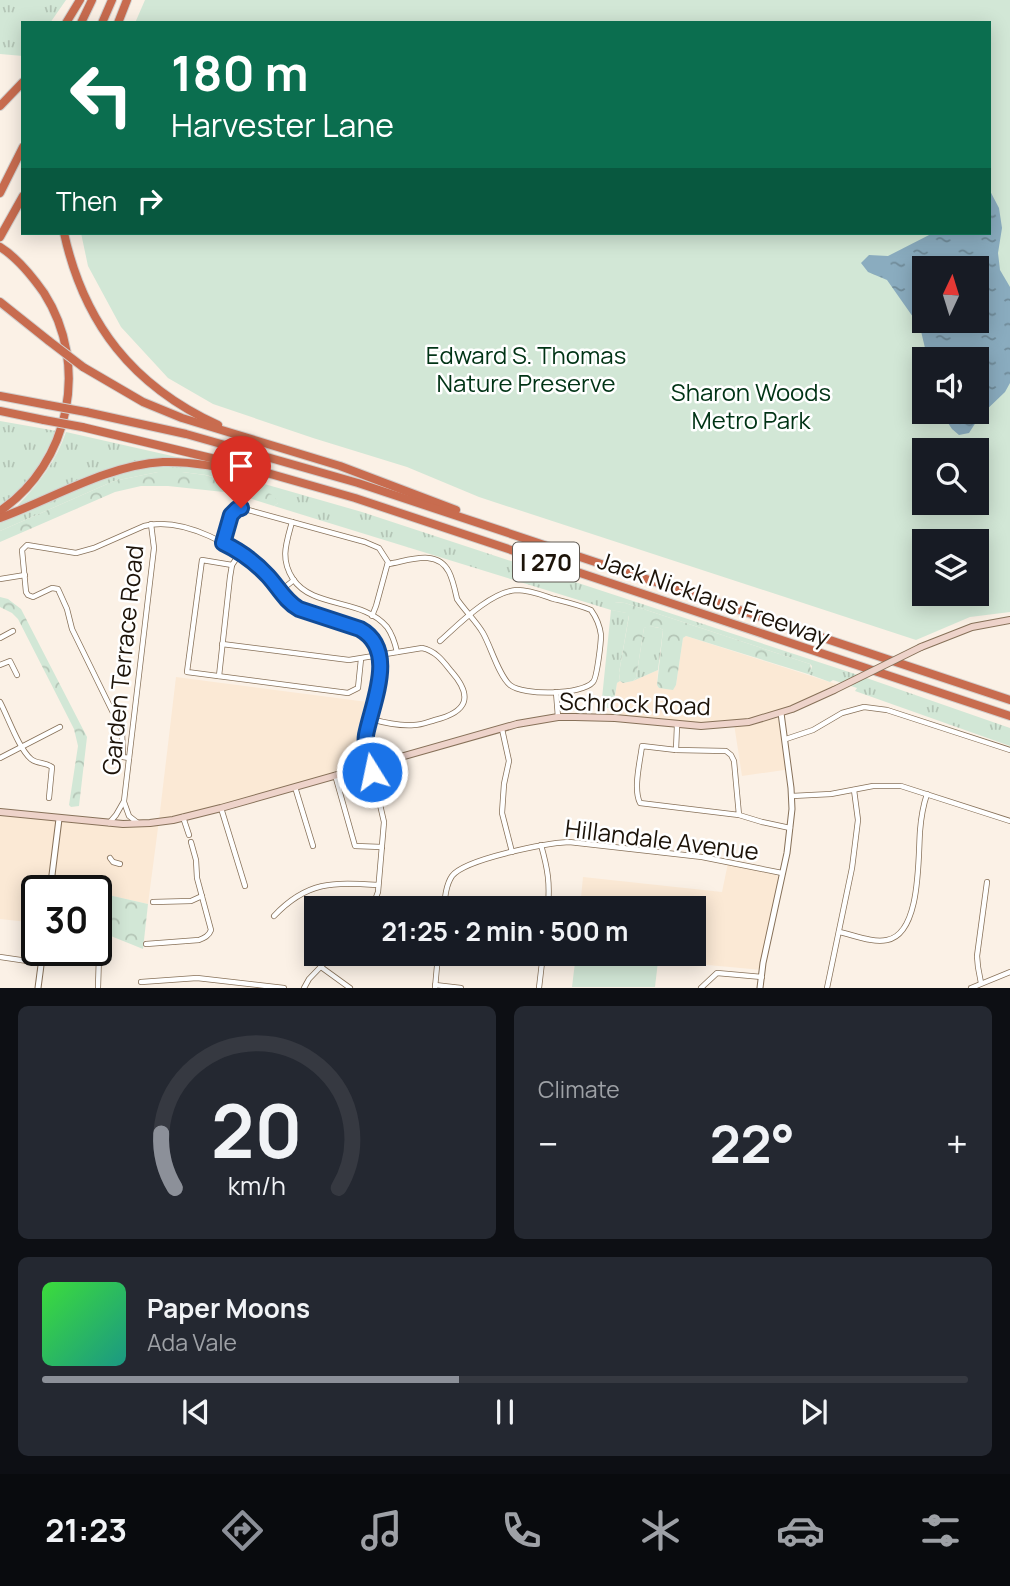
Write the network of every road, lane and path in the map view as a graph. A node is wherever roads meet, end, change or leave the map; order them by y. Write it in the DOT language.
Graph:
graph roads {
  1 [pos="80,0"];
  2 [pos="92,0"];
  3 [pos="112,0"];
  4 [pos="127,0"];
  5 [pos="67,21"];
  6 [pos="82,21"];
  7 [pos="103,21"];
  8 [pos="119,21"];
  9 [pos="21,84"];
  10 [pos="0,106"];
  11 [pos="21,151"];
  12 [pos="0,193"];
  13 [pos="21,200"];
  14 [pos="65,235"];
  15 [pos="0,237"];
  16 [pos="3,249"];
  17 [pos="0,302"];
  18 [pos="0,396"];
  19 [pos="0,411"];
  20 [pos="257,441"];
  21 [pos="337,494"];
  22 [pos="0,511"];
  23 [pos="0,518"];
  24 [pos="292,523"];
  25 [pos="151,524"];
  26 [pos="503,531"];
  27 [pos="223,543"];
  28 [pos="240,553"];
  29 [pos="388,564"];
  30 [pos="233,565"];
  31 [pos="25,575"];
  32 [pos="0,579"];
  33 [pos="294,580"];
  34 [pos="279,591"];
  35 [pos="372,615"];
  36 [pos="470,615"];
  37 [pos="1010,620"];
  38 [pos="13,631"];
  39 [pos="0,638"];
  40 [pos="440,641"];
  41 [pos="222,644"];
  42 [pos="397,652"];
  43 [pos="380,655"];
  44 [pos="361,659"];
  45 [pos="0,665"];
  46 [pos="17,675"];
  47 [pos="219,676"];
  48 [pos="556,692"];
  49 [pos="1010,699"];
  50 [pos="0,702"];
  51 [pos="781,713"];
  52 [pos="1010,716"];
  53 [pos="558,717"];
  54 [pos="371,719"];
  55 [pos="677,725"];
  56 [pos="60,727"];
  57 [pos="502,729"];
  58 [pos="786,739"];
  59 [pos="22,747"];
  60 [pos="676,750"];
  61 [pos="1010,750"];
  62 [pos="0,758"];
  63 [pos="129,758"];
  64 [pos="370,765"];
  65 [pos="335,775"];
  66 [pos="295,787"];
  67 [pos="854,790"];
  68 [pos="928,793"];
  69 [pos="792,796"];
  70 [pos="50,798"];
  71 [pos="124,801"];
  72 [pos="221,808"];
  73 [pos="0,812"];
  74 [pos="738,815"];
  75 [pos="183,817"];
  76 [pos="60,818"];
  77 [pos="1010,821"];
  78 [pos="108,823"];
  79 [pos="138,823"];
  80 [pos="790,828"];
  81 [pos="189,835"];
  82 [pos="191,842"];
  83 [pos="541,845"];
  84 [pos="313,846"];
  85 [pos="382,847"];
  86 [pos="512,852"];
  87 [pos="110,858"];
  88 [pos="120,864"];
  89 [pos="782,873"];
  90 [pos="52,875"];
  91 [pos="986,882"];
  92 [pos="378,885"];
  93 [pos="245,886"];
  94 [pos="202,896"];
  95 [pos="377,896"];
  96 [pos="445,896"];
  97 [pos="549,896"];
  98 [pos="153,902"];
  99 [pos="274,916"];
  100 [pos="839,932"];
  101 [pos="146,944"];
  102 [pos="0,957"];
  103 [pos="21,960"];
  104 [pos="41,966"];
  105 [pos="98,966"];
  106 [pos="437,966"];
  107 [pos="542,966"];
  108 [pos="320,967"];
  109 [pos="1010,972"];
  110 [pos="762,977"];
  111 [pos="141,982"];
  112 [pos="981,983"];
  113 [pos="435,986"];
  114 [pos="38,988"];
  115 [pos="97,988"];
  116 [pos="284,988"];
  117 [pos="304,988"];
  118 [pos="350,988"];
  119 [pos="461,988"];
  120 [pos="539,988"];
  121 [pos="701,988"];
  122 [pos="760,988"];
  123 [pos="827,988"];
  124 [pos="971,988"];
  1 -- 5 [label="highway"];
  2 -- 6 [label="highway"];
  3 -- 7 [label="highway"];
  4 -- 8 [label="highway"];
  9 -- 10 [label="highway"];
  11 -- 12 [label="highway"];
  13 -- 15 [label="highway"];
  14 -- 20 [label="highway"];
  16 -- 22 [label="highway"];
  17 -- 20 [label="highway, bridge"];
  18 -- 26 [label="highway, Jack Nicklaus Freeway / I 270, bridge"];
  19 -- 21 [label="highway, Jack Nicklaus Freeway / I 270, bridge"];
  20 -- 26 [label="highway"];
  21 -- 23 [label="highway"];
  21 -- 52 [label="highway, Jack Nicklaus Freeway / I 270"];
  24 -- 27 [label="street"];
  24 -- 29 [label="street"];
  24 -- 33 [label="street"];
  25 -- 27 [label="street"];
  25 -- 31 [label="street"];
  25 -- 63 [label="street, Garden Terrace Road"];
  26 -- 49 [label="highway, Jack Nicklaus Freeway / I 270"];
  27 -- 28 [label="street"];
  28 -- 30 [label="street"];
  28 -- 34 [label="street"];
  29 -- 35 [label="street"];
  29 -- 36 [label="street"];
  30 -- 41 [label="street"];
  30 -- 47 [label="street"];
  31 -- 32 [label="street"];
  31 -- 63 [label="street"];
  33 -- 34 [label="street"];
  33 -- 35 [label="street"];
  34 -- 43 [label="street"];
  35 -- 42 [label="street"];
  36 -- 40 [label="street"];
  36 -- 48 [label="street"];
  36 -- 48 [label="street"];
  37 -- 51 [label="main road, Schrock Road, bridge"];
  38 -- 39 [label="street"];
  41 -- 44 [label="street"];
  41 -- 47 [label="street"];
  42 -- 43 [label="street"];
  42 -- 54 [label="street"];
  43 -- 44 [label="street"];
  43 -- 54 [label="street"];
  44 -- 47 [label="street"];
  45 -- 46 [label="street"];
  48 -- 53 [label="street"];
  50 -- 59 [label="street"];
  51 -- 55 [label="main road, Schrock Road"];
  51 -- 58 [label="street"];
  53 -- 55 [label="main road, Schrock Road"];
  53 -- 57 [label="main road, Schrock Road"];
  54 -- 64 [label="street"];
  55 -- 60 [label="street"];
  56 -- 59 [label="street"];
  57 -- 64 [label="main road, Schrock Road"];
  57 -- 86 [label="street"];
  58 -- 61 [label="street"];
  58 -- 69 [label="street"];
  59 -- 62 [label="street"];
  59 -- 70 [label="street"];
  60 -- 74 [label="street"];
  60 -- 74 [label="street"];
  63 -- 71 [label="street, Garden Terrace Road"];
  64 -- 65 [label="main road, Schrock Road"];
  64 -- 85 [label="street"];
  65 -- 66 [label="main road, Schrock Road"];
  65 -- 85 [label="street"];
  66 -- 72 [label="main road, Schrock Road"];
  66 -- 84 [label="street"];
  67 -- 68 [label="street"];
  67 -- 69 [label="street"];
  67 -- 100 [label="street"];
  68 -- 77 [label="street"];
  68 -- 100 [label="street"];
  69 -- 80 [label="street"];
  71 -- 78 [label="street, Garden Terrace Road"];
  71 -- 79 [label="street, Garden Terrace Road"];
  72 -- 75 [label="main road, Schrock Road"];
  72 -- 93 [label="street"];
  73 -- 76 [label="main road, Schrock Road"];
  74 -- 80 [label="street"];
  75 -- 79 [label="main road, Schrock Road"];
  75 -- 81 [label="street"];
  76 -- 78 [label="main road, Schrock Road"];
  76 -- 90 [label="street"];
  78 -- 79 [label="main road, Schrock Road"];
  80 -- 89 [label="street"];
  82 -- 94 [label="street"];
  83 -- 86 [label="street, Hillandale Avenue"];
  83 -- 89 [label="street, Hillandale Avenue"];
  83 -- 97 [label="street"];
  85 -- 92 [label="street"];
  86 -- 96 [label="street, Hillandale Avenue"];
  87 -- 88 [label="street"];
  89 -- 110 [label="street"];
  91 -- 112 [label="street"];
  92 -- 95 [label="street"];
  92 -- 99 [label="street"];
  94 -- 98 [label="street"];
  94 -- 101 [label="street"];
  100 -- 123 [label="street"];
  102 -- 103 [label="street"];
  104 -- 114 [label="street"];
  105 -- 115 [label="street"];
  106 -- 113 [label="street"];
  107 -- 120 [label="street"];
  108 -- 117 [label="street"];
  108 -- 118 [label="street"];
  109 -- 112 [label="street"];
  110 -- 121 [label="street"];
  110 -- 122 [label="street"];
  111 -- 116 [label="street"];
  112 -- 124 [label="street"];
  113 -- 119 [label="street"];
}
